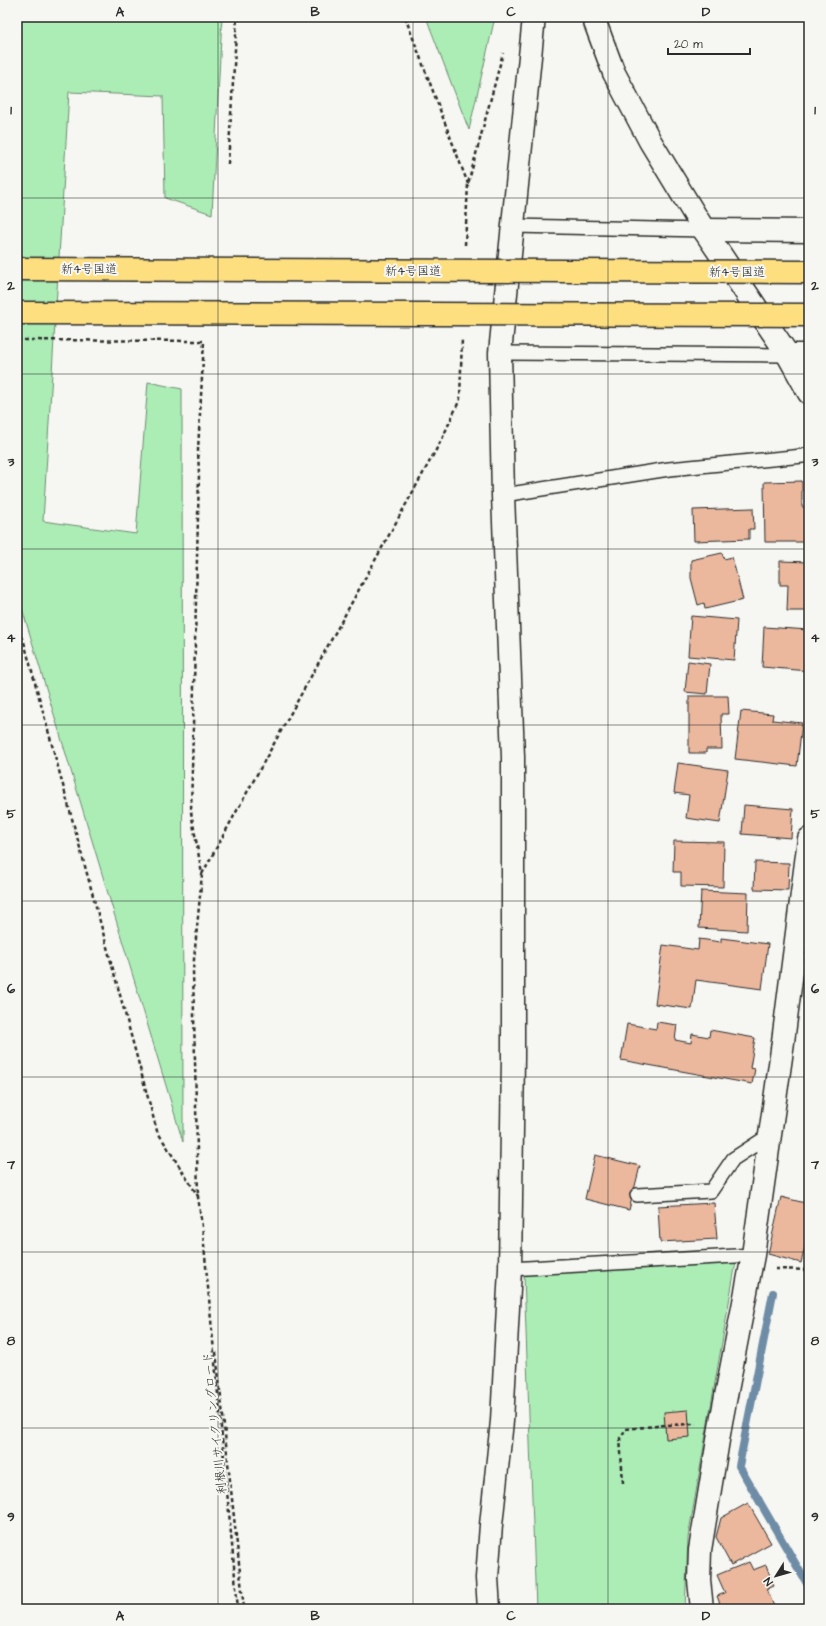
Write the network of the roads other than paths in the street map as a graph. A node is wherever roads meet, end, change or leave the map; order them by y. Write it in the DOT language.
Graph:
graph roads {
  1 [pos="534,17"];
  2 [pos="593,17"];
  3 [pos="513,226"];
  4 [pos="704,230"];
  5 [pos="809,231"];
  6 [pos="17,269"];
  7 [pos="809,272"];
  8 [pos="17,313"];
  9 [pos="809,315"];
  10 [pos="500,353"];
  11 [pos="798,355"];
  12 [pos="809,394"];
  13 [pos="809,454"];
  14 [pos="503,494"];
  15 [pos="809,839"];
  16 [pos="770,1135"];
  17 [pos="637,1195"];
  18 [pos="752,1262"];
  19 [pos="510,1269"];
  20 [pos="489,1609"];
  21 [pos="702,1609"];
  1 -- 3 [label="street"];
  2 -- 4 [label="street"];
  3 -- 4 [label="lane"];
  3 -- 10 [label="street"];
  4 -- 5 [label="street"];
  4 -- 11 [label="street"];
  6 -- 7 [label="highway, 新4号国道, bridge"];
  8 -- 9 [label="highway, bridge"];
  10 -- 11 [label="lane"];
  10 -- 14 [label="street"];
  11 -- 12 [label="street"];
  13 -- 14 [label="lane"];
  14 -- 19 [label="street"];
  15 -- 16 [label="street"];
  16 -- 17 [label="lane"];
  16 -- 18 [label="street"];
  18 -- 19 [label="lane"];
  18 -- 21 [label="street"];
  19 -- 20 [label="street"];
}
